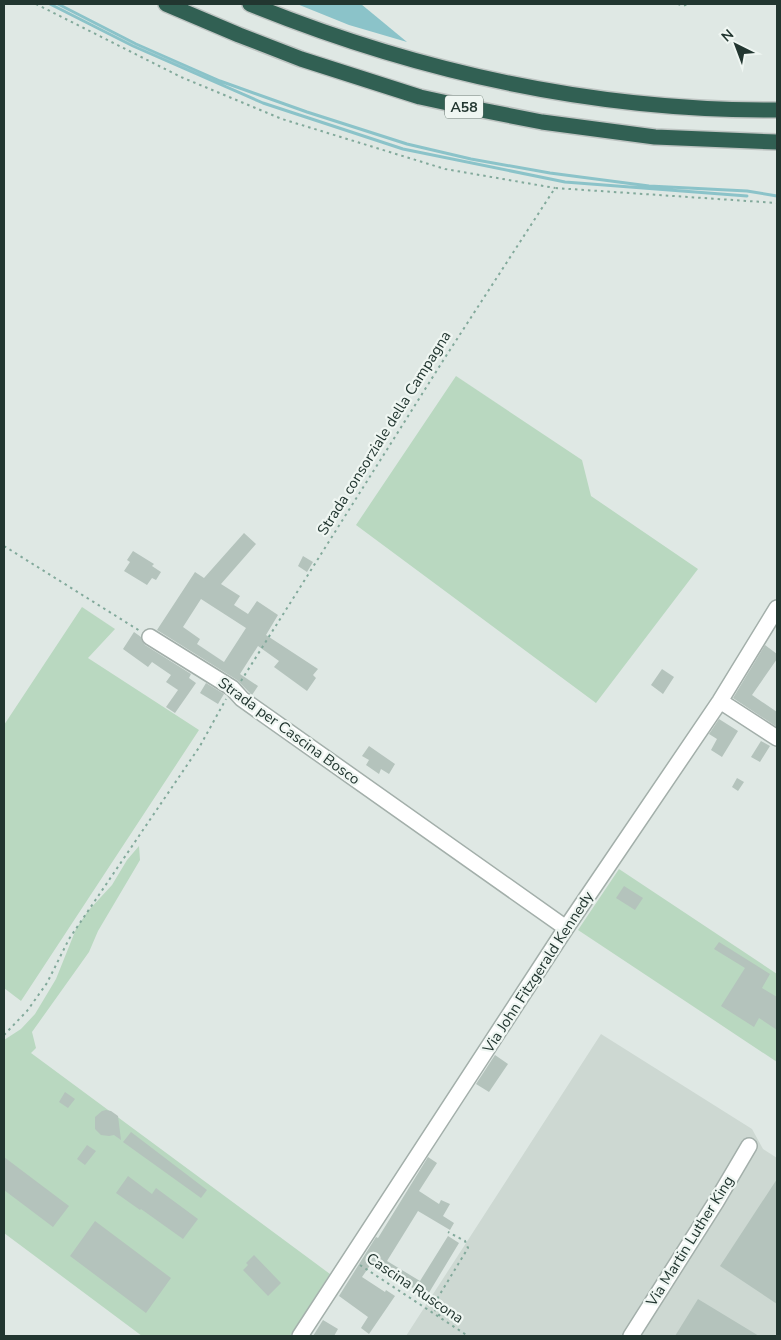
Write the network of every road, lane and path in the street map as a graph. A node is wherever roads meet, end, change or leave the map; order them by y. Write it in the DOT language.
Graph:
graph roads {
  1 [pos="36,4"];
  2 [pos="166,4"];
  3 [pos="250,4"];
  4 [pos="678,4"];
  5 [pos="688,4"];
  6 [pos="777,110"];
  7 [pos="777,142"];
  8 [pos="555,188"];
  9 [pos="777,204"];
  10 [pos="4,546"];
  11 [pos="777,608"];
  12 [pos="150,637"];
  13 [pos="232,688"];
  14 [pos="720,701"];
  15 [pos="777,738"];
  16 [pos="566,928"];
  17 [pos="4,1035"];
  18 [pos="749,1146"];
  19 [pos="448,1232"];
  20 [pos="350,1258"];
  21 [pos="444,1320"];
  22 [pos="300,1336"];
  23 [pos="468,1336"];
  24 [pos="631,1336"];
  1 -- 8 [label="path"];
  2 -- 7 [label="highway, A58"];
  3 -- 6 [label="highway, A58"];
  4 -- 5 [label="path"];
  8 -- 9 [label="path"];
  8 -- 13 [label="path, Strada consorziale della Campagna"];
  10 -- 12 [label="path"];
  11 -- 14 [label="street, Via John Fitzgerald Kennedy"];
  12 -- 13 [label="street, Strada per Cascina Bosco"];
  13 -- 16 [label="street, Strada per Cascina Bosco"];
  13 -- 17 [label="path, Strada consorziale della Campagna"];
  14 -- 15 [label="street"];
  14 -- 16 [label="street, Via John Fitzgerald Kennedy"];
  16 -- 20 [label="street, Via John Fitzgerald Kennedy"];
  18 -- 24 [label="street, Via Martin Luther King"];
  19 -- 21 [label="path"];
  20 -- 21 [label="path, Cascina Ruscona"];
  20 -- 22 [label="street, Via John Fitzgerald Kennedy"];
  21 -- 23 [label="path, Cascina Ruscona"];
}
